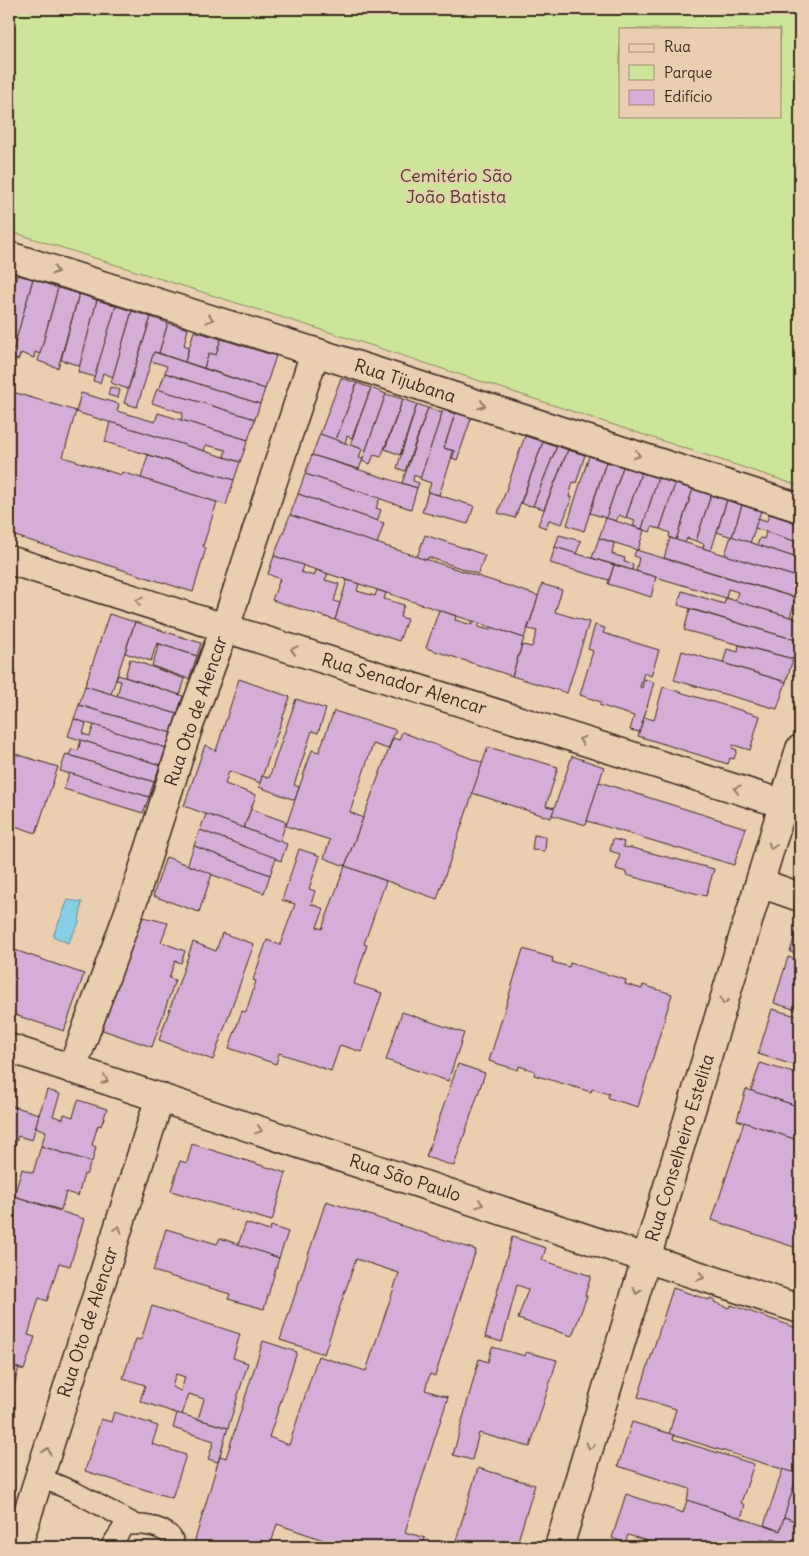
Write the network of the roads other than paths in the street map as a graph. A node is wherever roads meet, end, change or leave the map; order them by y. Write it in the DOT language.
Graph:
graph roads {
  1 [pos="9,256"];
  2 [pos="315,352"];
  3 [pos="800,508"];
  4 [pos="9,560"];
  5 [pos="225,628"];
  6 [pos="800,749"];
  7 [pos="792,806"];
  8 [pos="760,883"];
  9 [pos="800,897"];
  10 [pos="9,1048"];
  11 [pos="72,1069"];
  12 [pos="160,1097"];
  13 [pos="647,1259"];
  14 [pos="800,1309"];
  15 [pos="39,1477"];
  16 [pos="135,1524"];
  17 [pos="17,1547"];
  18 [pos="110,1547"];
  19 [pos="175,1547"];
  20 [pos="559,1547"];
  1 -- 2 [label="street, Rua Tijubana, one-way"];
  2 -- 3 [label="street, Rua Tijubana, one-way"];
  2 -- 5 [label="street, Rua Oto de Alencar"];
  5 -- 4 [label="street, Rua Senador Alencar, one-way"];
  7 -- 5 [label="street, Rua Senador Alencar, one-way"];
  5 -- 11 [label="street, Rua Oto de Alencar"];
  6 -- 7 [label="street, Rua Conselheiro Estelita"];
  7 -- 8 [label="street, Rua Conselheiro Estelita, one-way"];
  8 -- 9 [label="street"];
  8 -- 13 [label="street, Rua Conselheiro Estelita, one-way"];
  10 -- 11 [label="street, Rua São Paulo"];
  11 -- 12 [label="street, Rua São Paulo, one-way"];
  12 -- 13 [label="street, Rua São Paulo, one-way"];
  15 -- 12 [label="street, Rua Oto de Alencar, one-way"];
  13 -- 14 [label="street, Rua São Paulo, one-way"];
  13 -- 20 [label="street, Rua Conselheiro Estelita, one-way"];
  15 -- 16 [label="lane"];
  15 -- 17 [label="street, Rua Oto de Alencar"];
  16 -- 18 [label="lane"];
  16 -- 19 [label="lane"];
}
